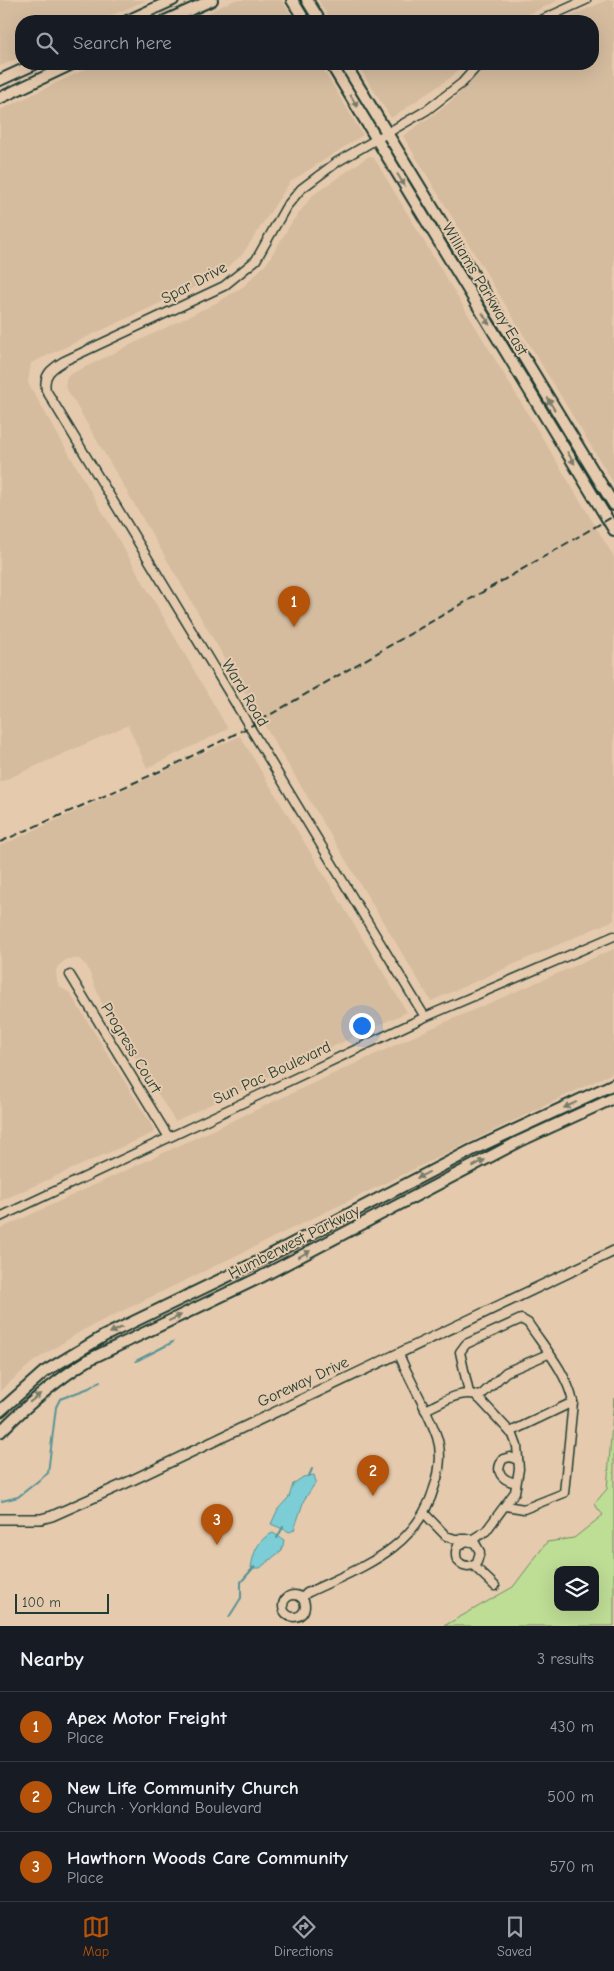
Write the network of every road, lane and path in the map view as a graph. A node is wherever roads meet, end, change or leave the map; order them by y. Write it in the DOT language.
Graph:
graph roads {
  1 [pos="173,0"];
  2 [pos="212,0"];
  3 [pos="292,0"];
  4 [pos="307,0"];
  5 [pos="586,0"];
  6 [pos="140,15"];
  7 [pos="178,15"];
  8 [pos="301,15"];
  9 [pos="316,15"];
  10 [pos="552,15"];
  11 [pos="21,70"];
  12 [pos="59,70"];
  13 [pos="335,70"];
  14 [pos="349,70"];
  15 [pos="473,70"];
  16 [pos="0,80"];
  17 [pos="0,98"];
  18 [pos="387,132"];
  19 [pos="376,139"];
  20 [pos="45,382"];
  21 [pos="614,504"];
  22 [pos="614,530"];
  23 [pos="614,936"];
  24 [pos="70,975"];
  25 [pos="425,1018"];
  26 [pos="614,1084"];
  27 [pos="614,1098"];
  28 [pos="168,1136"];
  29 [pos="0,1217"];
  30 [pos="614,1251"];
  31 [pos="399,1354"];
  32 [pos="548,1354"];
  33 [pos="469,1393"];
  34 [pos="478,1398"];
  35 [pos="572,1402"];
  36 [pos="425,1410"];
  37 [pos="0,1411"];
  38 [pos="0,1432"];
  39 [pos="510,1432"];
  40 [pos="518,1460"];
  41 [pos="516,1483"];
  42 [pos="506,1506"];
  43 [pos="425,1514"];
  44 [pos="0,1519"];
  45 [pos="466,1542"];
  46 [pos="473,1565"];
  47 [pos="495,1586"];
  48 [pos="302,1598"];
  1 -- 6 [label="main road"];
  2 -- 7 [label="main road"];
  3 -- 8 [label="main road"];
  4 -- 9 [label="main road"];
  5 -- 10 [label="street"];
  11 -- 16 [label="main road"];
  12 -- 17 [label="main road"];
  13 -- 19 [label="main road, Williams Parkway East, one-way"];
  14 -- 18 [label="main road, Williams Parkway East"];
  15 -- 18 [label="street, Spar Drive"];
  18 -- 19 [label="street, Spar Drive"];
  21 -- 18 [label="main road, Williams Parkway East, one-way"];
  19 -- 20 [label="street, Spar Drive"];
  19 -- 22 [label="main road, Williams Parkway East, one-way"];
  20 -- 25 [label="street, Ward Road"];
  23 -- 25 [label="street, Sun Pac Boulevard"];
  24 -- 28 [label="street, Progress Court"];
  25 -- 28 [label="street, Sun Pac Boulevard"];
  26 -- 37 [label="main road, Humberwest Parkway, one-way"];
  38 -- 27 [label="main road, Humberwest Parkway, one-way"];
  28 -- 29 [label="street, Sun Pac Boulevard"];
  30 -- 31 [label="street, Goreway Drive"];
  31 -- 36 [label="street"];
  31 -- 44 [label="street, Goreway Drive"];
  32 -- 33 [label="street"];
  32 -- 34 [label="street"];
  32 -- 35 [label="street"];
  33 -- 34 [label="street"];
  33 -- 36 [label="street"];
  34 -- 39 [label="street"];
  35 -- 39 [label="street"];
  35 -- 42 [label="street"];
  36 -- 43 [label="street"];
  39 -- 40 [label="street"];
  40 -- 41 [label="street"];
  40 -- 41 [label="street"];
  41 -- 42 [label="street"];
  42 -- 45 [label="street"];
  43 -- 45 [label="street"];
  43 -- 48 [label="street"];
  45 -- 46 [label="street"];
  45 -- 46 [label="street"];
  46 -- 47 [label="street"];
}
